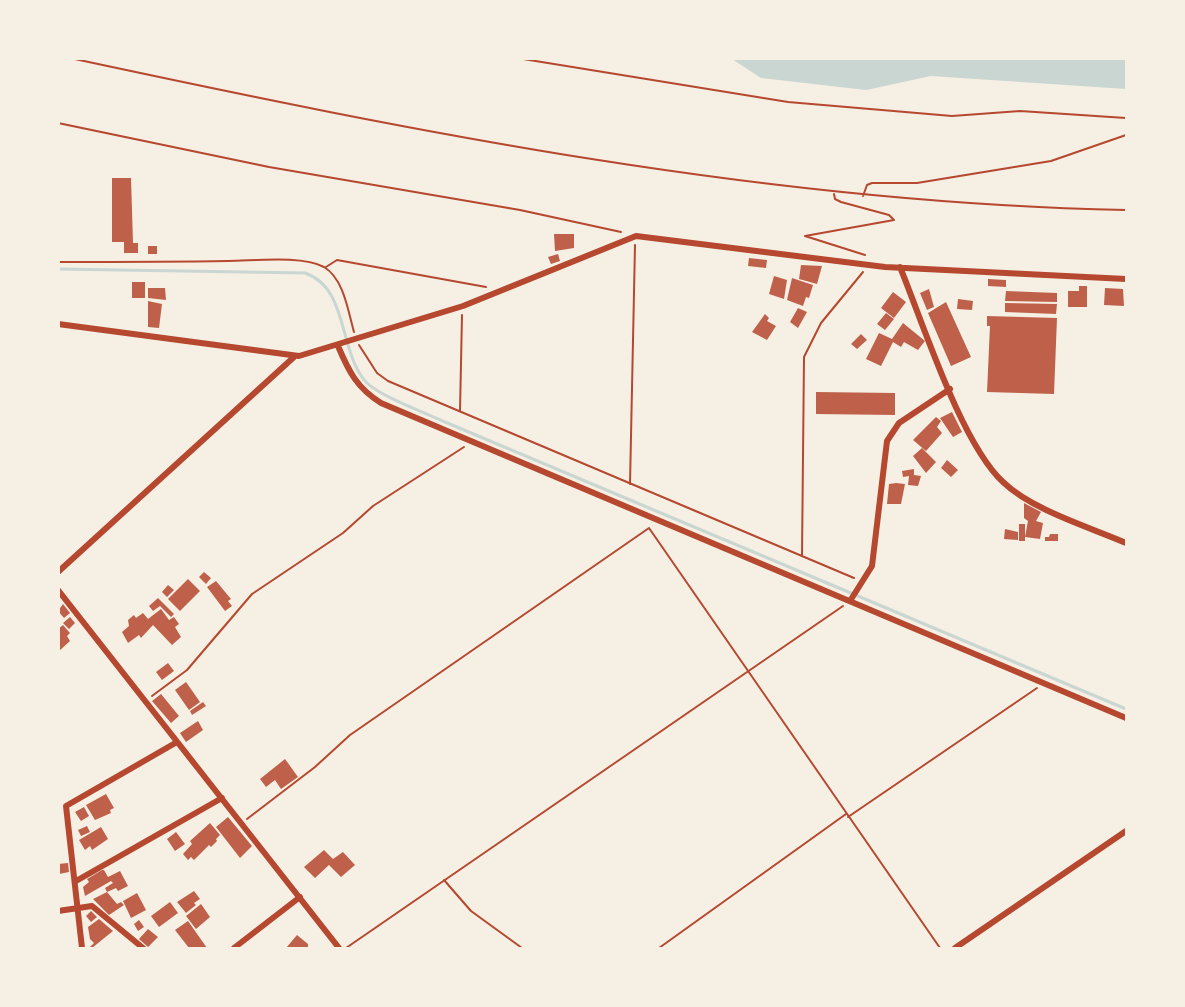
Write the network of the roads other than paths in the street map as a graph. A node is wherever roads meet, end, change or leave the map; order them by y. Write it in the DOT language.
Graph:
graph roads {
  1 [pos="900,267"];
  2 [pos="1126,279"];
  3 [pos="58,324"];
  4 [pos="338,346"];
  5 [pos="295,357"];
  6 [pos="950,389"];
  7 [pos="1126,543"];
  8 [pos="58,572"];
  9 [pos="58,590"];
  10 [pos="852,599"];
  11 [pos="1126,718"];
  12 [pos="177,742"];
  13 [pos="222,798"];
  14 [pos="1126,831"];
  15 [pos="76,881"];
  16 [pos="300,897"];
  17 [pos="79,907"];
  18 [pos="58,911"];
  19 [pos="82,948"];
  20 [pos="143,948"];
  21 [pos="234,948"];
  22 [pos="339,948"];
  23 [pos="955,948"];
  1 -- 2 [label="street"];
  1 -- 4 [label="street"];
  1 -- 6 [label="street"];
  3 -- 5 [label="street"];
  4 -- 5 [label="street"];
  4 -- 10 [label="street"];
  5 -- 8 [label="street"];
  6 -- 7 [label="street"];
  6 -- 10 [label="street"];
  9 -- 12 [label="street"];
  10 -- 11 [label="street"];
  12 -- 13 [label="street"];
  12 -- 15 [label="street"];
  13 -- 15 [label="street"];
  13 -- 16 [label="street"];
  14 -- 23 [label="street"];
  15 -- 17 [label="street"];
  16 -- 21 [label="street"];
  16 -- 22 [label="street"];
  17 -- 18 [label="street"];
  17 -- 19 [label="street"];
  17 -- 20 [label="street"];
}
